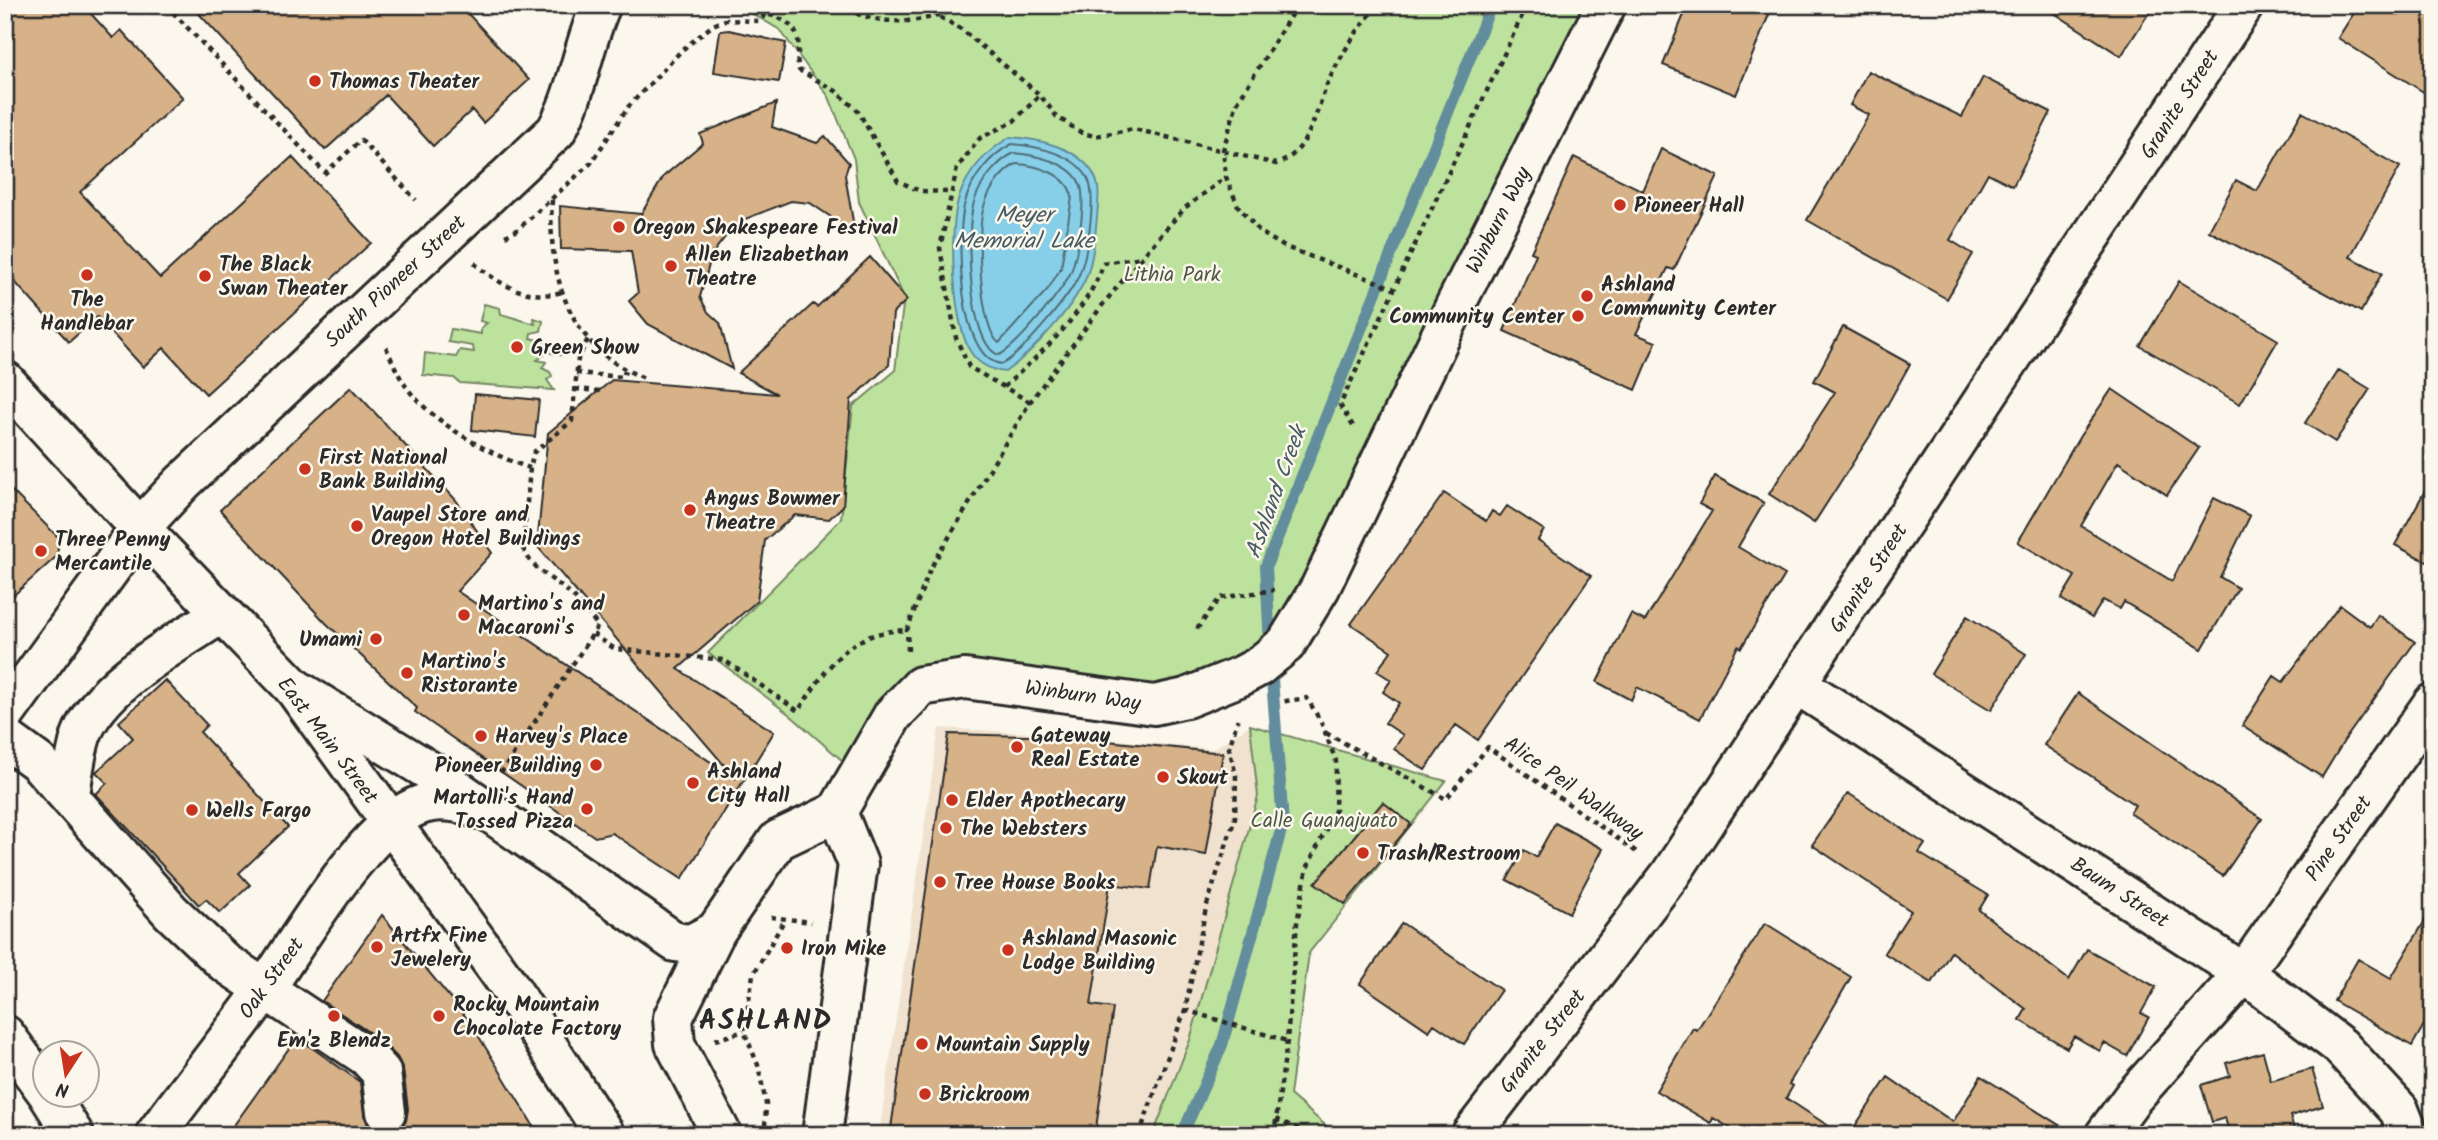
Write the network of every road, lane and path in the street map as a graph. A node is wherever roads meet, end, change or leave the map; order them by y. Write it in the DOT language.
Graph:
graph roads {
  1 [pos="166,5"];
  2 [pos="601,5"];
  3 [pos="720,5"];
  4 [pos="776,5"];
  5 [pos="838,5"];
  6 [pos="968,5"];
  7 [pos="1297,5"];
  8 [pos="1379,5"];
  9 [pos="1527,5"];
  10 [pos="1606,5"];
  11 [pos="2244,5"];
  12 [pos="765,15"];
  13 [pos="940,17"];
  14 [pos="1040,95"];
  15 [pos="1223,150"];
  16 [pos="1226,177"];
  17 [pos="950,192"];
  18 [pos="416,200"];
  19 [pos="552,200"];
  20 [pos="497,240"];
  21 [pos="1143,257"];
  22 [pos="471,261"];
  23 [pos="1393,288"];
  24 [pos="562,292"];
  25 [pos="588,339"];
  26 [pos="384,343"];
  27 [pos="625,371"];
  28 [pos="576,373"];
  29 [pos="648,379"];
  30 [pos="5,381"];
  31 [pos="1004,387"];
  32 [pos="575,389"];
  33 [pos="600,391"];
  34 [pos="1030,402"];
  35 [pos="1355,433"];
  36 [pos="530,468"];
  37 [pos="140,528"];
  38 [pos="1282,589"];
  39 [pos="221,614"];
  40 [pos="907,629"];
  41 [pos="1197,629"];
  42 [pos="593,634"];
  43 [pos="909,656"];
  44 [pos="1798,685"];
  45 [pos="1214,687"];
  46 [pos="294,688"];
  47 [pos="1307,698"];
  48 [pos="2433,703"];
  49 [pos="5,713"];
  50 [pos="1325,733"];
  51 [pos="5,738"];
  52 [pos="70,795"];
  53 [pos="490,795"];
  54 [pos="837,812"];
  55 [pos="391,825"];
  56 [pos="1670,876"];
  57 [pos="760,915"];
  58 [pos="785,919"];
  59 [pos="812,922"];
  60 [pos="716,931"];
  61 [pos="2244,973"];
  62 [pos="264,990"];
  63 [pos="1185,1010"];
  64 [pos="744,1031"];
  65 [pos="5,1035"];
  66 [pos="1287,1041"];
  67 [pos="711,1042"];
  68 [pos="32,1072"];
  69 [pos="57,1108"];
  70 [pos="386,1112"];
  71 [pos="1276,1119"];
  72 [pos="74,1135"];
  73 [pos="155,1135"];
  74 [pos="605,1135"];
  75 [pos="722,1135"];
  76 [pos="769,1135"];
  77 [pos="822,1135"];
  78 [pos="1139,1135"];
  79 [pos="1274,1135"];
  80 [pos="1311,1135"];
  81 [pos="1471,1135"];
  82 [pos="2105,1135"];
  83 [pos="2409,1135"];
  1 -- 18 [label="path"];
  2 -- 37 [label="street, South Pioneer Street"];
  3 -- 12 [label="path"];
  4 -- 12 [label="path"];
  5 -- 13 [label="path"];
  6 -- 13 [label="path"];
  7 -- 15 [label="path"];
  8 -- 15 [label="path"];
  9 -- 23 [label="path"];
  10 -- 45 [label="street, Winburn Way"];
  11 -- 44 [label="street, Granite Street"];
  12 -- 17 [label="path"];
  12 -- 19 [label="path"];
  13 -- 14 [label="path"];
  14 -- 15 [label="path"];
  14 -- 17 [label="path"];
  15 -- 16 [label="path"];
  16 -- 21 [label="path"];
  16 -- 23 [label="path"];
  17 -- 31 [label="path"];
  19 -- 20 [label="path"];
  19 -- 24 [label="path"];
  21 -- 31 [label="path"];
  21 -- 34 [label="path"];
  22 -- 24 [label="path"];
  23 -- 35 [label="path"];
  24 -- 25 [label="path"];
  25 -- 27 [label="path"];
  25 -- 28 [label="path"];
  26 -- 36 [label="path"];
  27 -- 28 [label="path"];
  27 -- 29 [label="path"];
  28 -- 32 [label="path"];
  30 -- 37 [label="street, East Main Street"];
  31 -- 34 [label="path"];
  32 -- 33 [label="path"];
  32 -- 36 [label="path"];
  34 -- 40 [label="path"];
  36 -- 42 [label="path"];
  37 -- 39 [label="street, East Main Street"];
  37 -- 49 [label="street, South Pioneer Street"];
  38 -- 41 [label="path"];
  39 -- 46 [label="street, East Main Street"];
  39 -- 52 [label="street"];
  40 -- 42 [label="path"];
  40 -- 43 [label="path"];
  42 -- 53 [label="path"];
  44 -- 56 [label="street, Granite Street"];
  44 -- 61 [label="street, Baum Street"];
  45 -- 54 [label="street, Winburn Way"];
  45 -- 63 [label="path"];
  46 -- 53 [label="street"];
  46 -- 55 [label="street, East Main Street"];
  47 -- 50 [label="path"];
  48 -- 61 [label="street, Pine Street"];
  50 -- 56 [label="path, Alice Peil Walkway"];
  50 -- 66 [label="path"];
  51 -- 52 [label="street"];
  52 -- 62 [label="street"];
  53 -- 55 [label="street"];
  53 -- 60 [label="street"];
  54 -- 60 [label="street"];
  54 -- 77 [label="street"];
  55 -- 62 [label="street, Oak Street"];
  55 -- 74 [label="street, East Main Street"];
  56 -- 81 [label="street, Granite Street"];
  57 -- 58 [label="path"];
  58 -- 59 [label="path"];
  58 -- 64 [label="path"];
  60 -- 75 [label="street"];
  61 -- 82 [label="street, Pine Street"];
  61 -- 83 [label="street, Baum Street"];
  62 -- 70 [label="street"];
  62 -- 73 [label="street, Oak Street"];
  63 -- 66 [label="path"];
  63 -- 78 [label="path"];
  64 -- 67 [label="path"];
  64 -- 76 [label="path"];
  65 -- 68 [label="street"];
  66 -- 71 [label="path"];
  69 -- 72 [label="street"];
  71 -- 79 [label="path"];
  71 -- 80 [label="path"];
}
